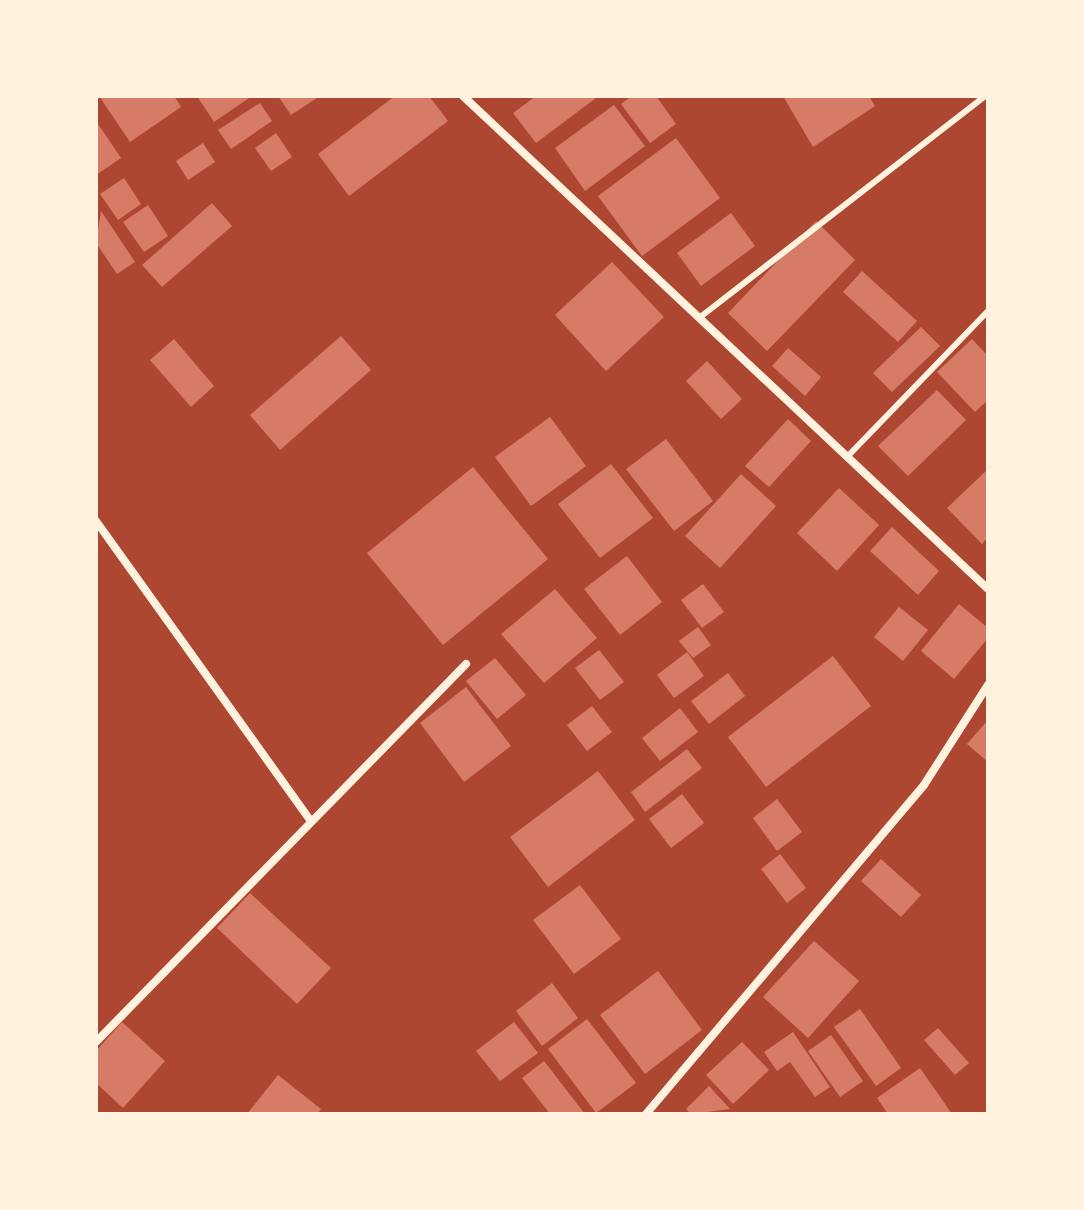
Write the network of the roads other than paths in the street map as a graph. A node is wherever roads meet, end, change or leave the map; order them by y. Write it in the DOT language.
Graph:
graph roads {
  1 [pos="463,96"];
  2 [pos="985,96"];
  3 [pos="988,311"];
  4 [pos="699,318"];
  5 [pos="847,457"];
  6 [pos="96,521"];
  7 [pos="988,589"];
  8 [pos="466,664"];
  9 [pos="988,685"];
  10 [pos="311,821"];
  11 [pos="96,1042"];
  12 [pos="646,1114"];
  1 -- 4 [label="street"];
  2 -- 4 [label="lane"];
  3 -- 5 [label="lane"];
  4 -- 5 [label="street"];
  5 -- 7 [label="street"];
  6 -- 10 [label="street"];
  8 -- 10 [label="street"];
  9 -- 12 [label="street"];
  10 -- 11 [label="street"];
}
